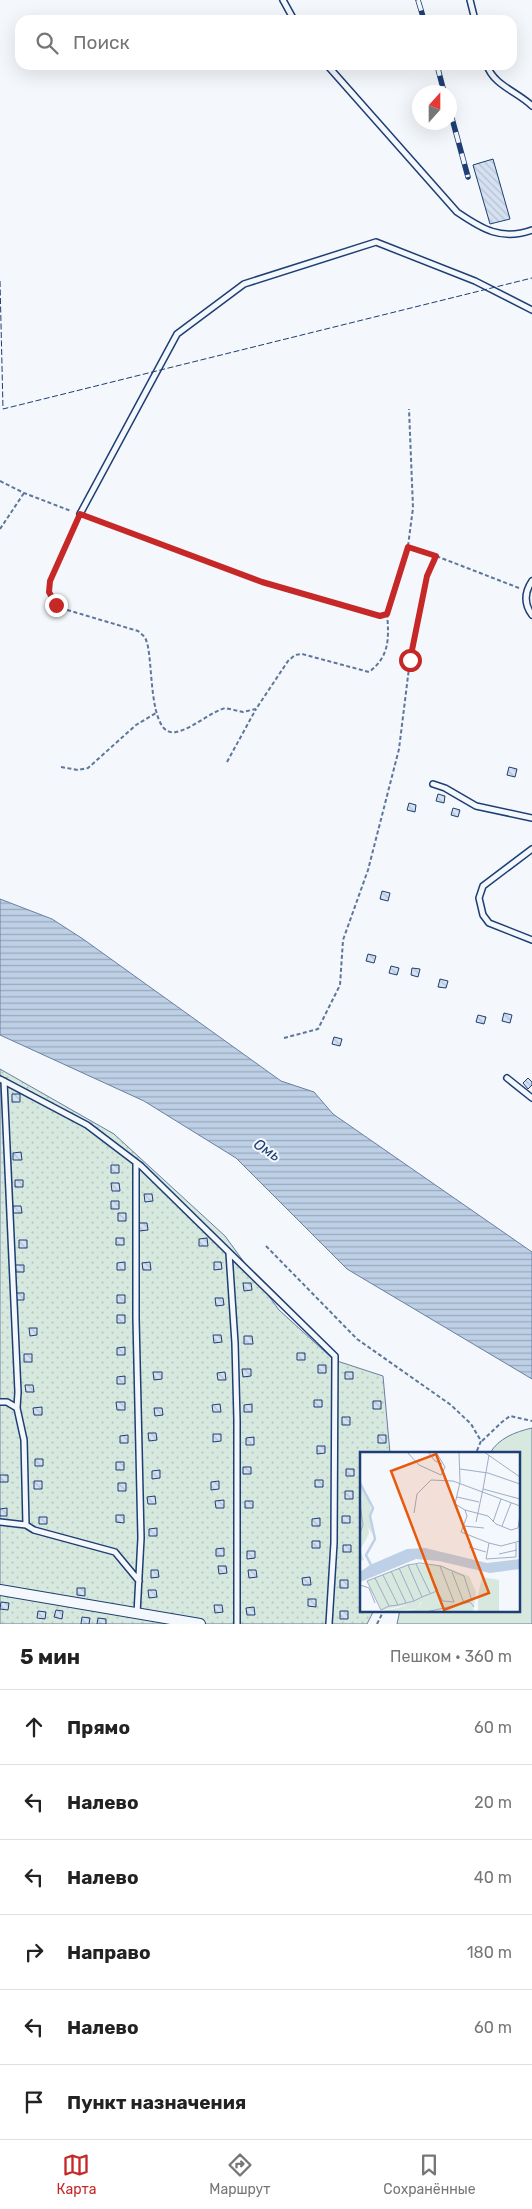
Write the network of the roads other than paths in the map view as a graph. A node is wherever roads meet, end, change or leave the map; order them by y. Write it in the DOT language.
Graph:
graph roads {
  1 [pos="283,0"];
  2 [pos="470,0"];
  3 [pos="291,15"];
  4 [pos="474,15"];
  5 [pos="331,70"];
  6 [pos="488,70"];
  7 [pos="532,106"];
  8 [pos="532,230"];
  9 [pos="532,310"];
  10 [pos="80,514"];
  11 [pos="532,581"];
  12 [pos="532,615"];
  13 [pos="433,784"];
  14 [pos="532,818"];
  15 [pos="532,849"];
  16 [pos="532,940"];
  17 [pos="507,1078"];
  18 [pos="2,1080"];
  19 [pos="532,1098"];
  20 [pos="136,1163"];
  21 [pos="229,1252"];
  22 [pos="0,1402"];
  23 [pos="17,1408"];
  24 [pos="0,1522"];
  25 [pos="26,1525"];
  26 [pos="139,1581"];
  27 [pos="0,1590"];
  28 [pos="137,1614"];
  29 [pos="200,1624"];
  30 [pos="237,1624"];
  31 [pos="329,1624"];
  1 -- 3 [label="lane"];
  2 -- 4 [label="lane"];
  5 -- 8 [label="lane"];
  6 -- 7 [label="lane"];
  9 -- 10 [label="lane"];
  11 -- 12 [label="lane"];
  13 -- 14 [label="lane"];
  15 -- 16 [label="lane"];
  17 -- 19 [label="lane"];
  18 -- 20 [label="lane"];
  18 -- 23 [label="lane"];
  20 -- 21 [label="lane"];
  20 -- 26 [label="lane"];
  21 -- 30 [label="lane"];
  21 -- 31 [label="lane"];
  22 -- 23 [label="lane"];
  23 -- 25 [label="lane"];
  24 -- 25 [label="lane"];
  25 -- 26 [label="lane"];
  26 -- 28 [label="lane"];
  27 -- 28 [label="street"];
  28 -- 29 [label="street"];
}
